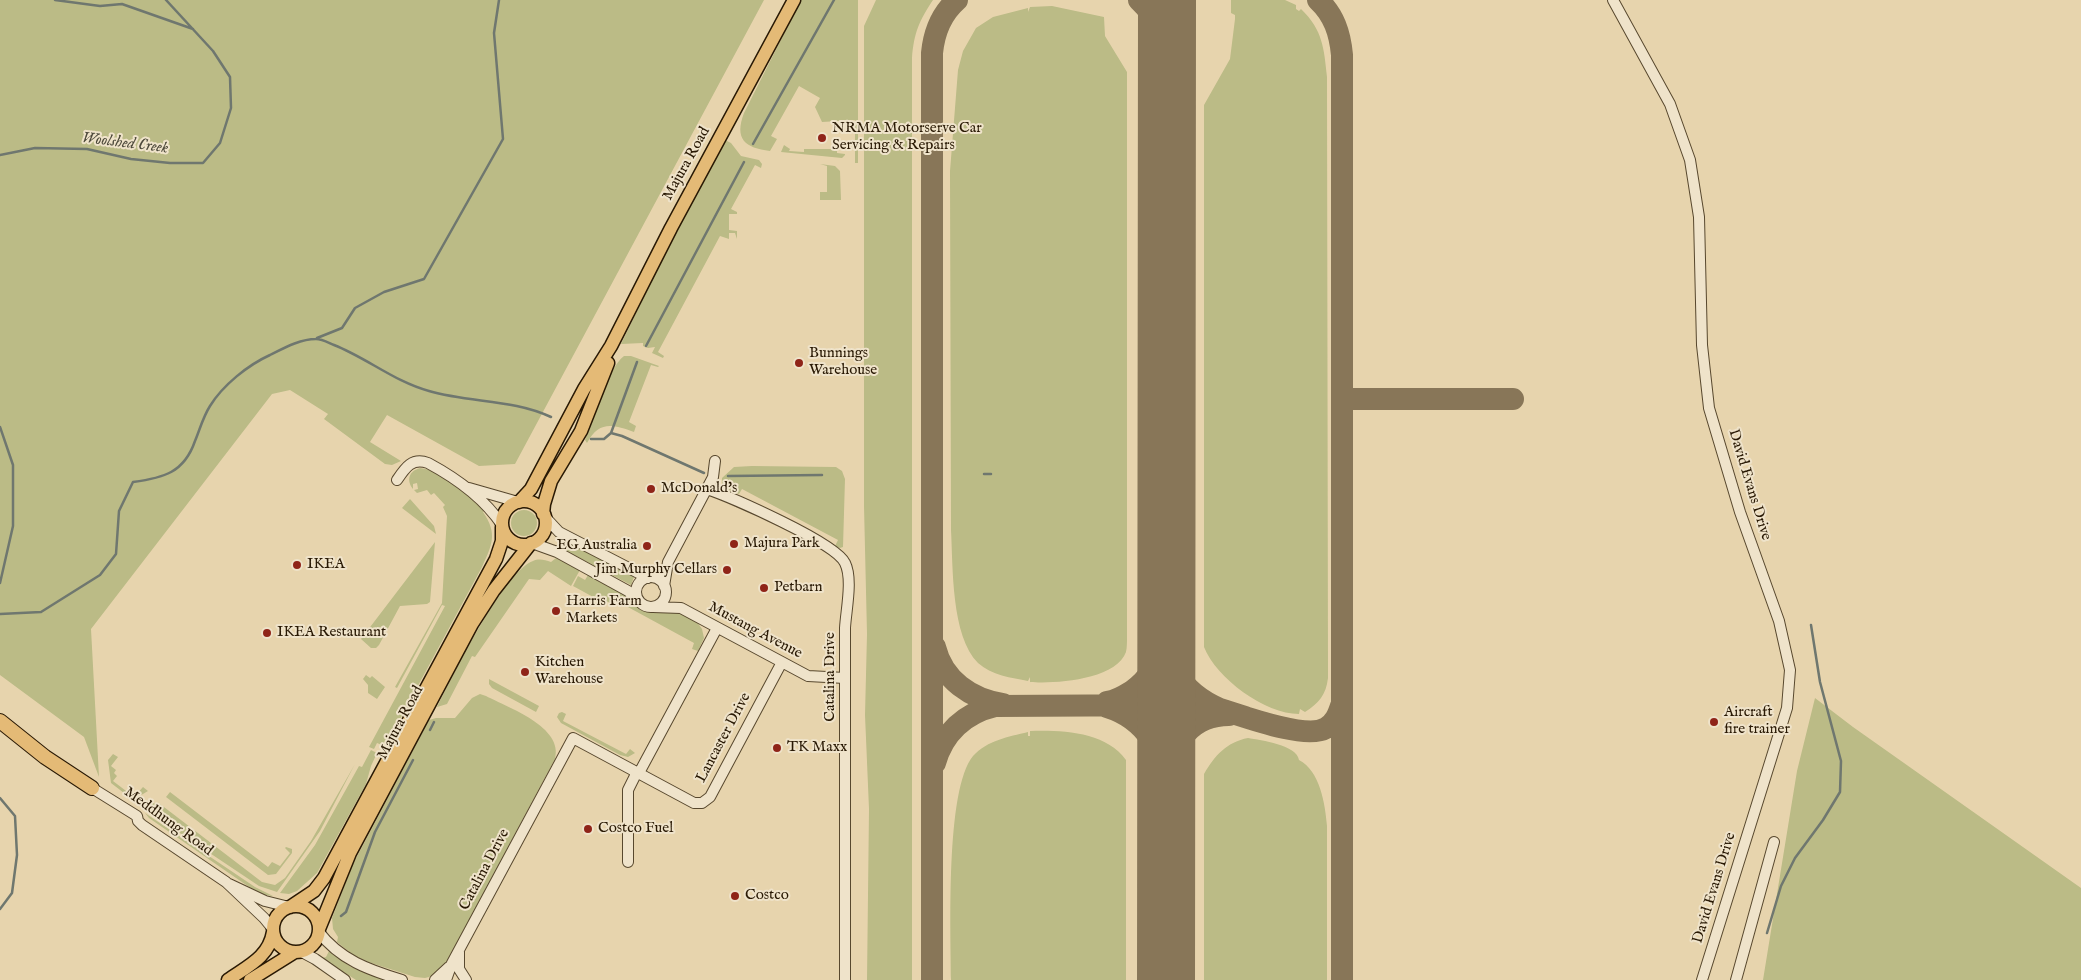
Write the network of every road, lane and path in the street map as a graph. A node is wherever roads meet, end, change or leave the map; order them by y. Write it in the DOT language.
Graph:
graph roads {
  1 [pos="794,0"];
  2 [pos="1613,0"];
  3 [pos="611,346"];
  4 [pos="716,461"];
  5 [pos="397,480"];
  6 [pos="461,485"];
  7 [pos="707,488"];
  8 [pos="519,502"];
  9 [pos="544,515"];
  10 [pos="502,526"];
  11 [pos="532,543"];
  12 [pos="668,562"];
  13 [pos="649,578"];
  14 [pos="665,587"];
  15 [pos="639,601"];
  16 [pos="653,607"];
  17 [pos="681,608"];
  18 [pos="717,628"];
  19 [pos="782,662"];
  20 [pos="845,678"];
  21 [pos="0,721"];
  22 [pos="573,738"];
  23 [pos="638,772"];
  24 [pos="92,788"];
  25 [pos="1774,842"];
  26 [pos="628,862"];
  27 [pos="226,882"];
  28 [pos="290,907"];
  29 [pos="273,930"];
  30 [pos="318,930"];
  31 [pos="460,949"];
  32 [pos="297,952"];
  33 [pos="452,963"];
  34 [pos="228,980"];
  35 [pos="250,980"];
  36 [pos="345,980"];
  37 [pos="402,980"];
  38 [pos="435,980"];
  39 [pos="446,980"];
  40 [pos="466,980"];
  41 [pos="845,980"];
  42 [pos="1702,980"];
  43 [pos="1736,980"];
  1 -- 3 [label="main road, Majura Road"];
  2 -- 42 [label="street, David Evans Drive"];
  3 -- 8 [label="main road, Majura Road"];
  3 -- 9 [label="main road, Majura Road"];
  4 -- 7 [label="street"];
  5 -- 6 [label="street"];
  6 -- 8 [label="street"];
  6 -- 10 [label="street"];
  7 -- 12 [label="street"];
  7 -- 20 [label="street, Catalina Drive"];
  8 -- 9 [label="main road"];
  8 -- 10 [label="main road"];
  9 -- 11 [label="main road"];
  9 -- 13 [label="street"];
  10 -- 11 [label="main road"];
  10 -- 28 [label="main road, Majura Road"];
  11 -- 15 [label="street"];
  11 -- 30 [label="main road, Majura Road"];
  12 -- 13 [label="street"];
  12 -- 14 [label="street"];
  13 -- 14 [label="street"];
  13 -- 15 [label="street"];
  14 -- 16 [label="street"];
  14 -- 17 [label="street, Mustang Avenue"];
  15 -- 16 [label="street"];
  16 -- 17 [label="street, Mustang Avenue"];
  17 -- 18 [label="street, Mustang Avenue"];
  18 -- 19 [label="street, Mustang Avenue"];
  18 -- 23 [label="street"];
  19 -- 20 [label="street, Mustang Avenue"];
  19 -- 23 [label="street, Lancaster Drive"];
  20 -- 41 [label="street, Catalina Drive"];
  21 -- 24 [label="highway"];
  22 -- 23 [label="street, Lancaster Drive"];
  22 -- 31 [label="street, Catalina Drive"];
  23 -- 26 [label="street"];
  24 -- 27 [label="street, Meddhung Road"];
  25 -- 43 [label="street"];
  27 -- 28 [label="street, Meddhung Road"];
  27 -- 29 [label="street, Meddhung Road"];
  28 -- 29 [label="main road"];
  28 -- 30 [label="main road"];
  29 -- 32 [label="main road"];
  29 -- 34 [label="main road"];
  30 -- 32 [label="main road"];
  30 -- 37 [label="street"];
  31 -- 33 [label="street, Catalina Drive"];
  31 -- 40 [label="street"];
  32 -- 35 [label="main road"];
  32 -- 36 [label="street"];
  33 -- 38 [label="street, Catalina Drive"];
  33 -- 39 [label="street, Catalina Drive"];
}
